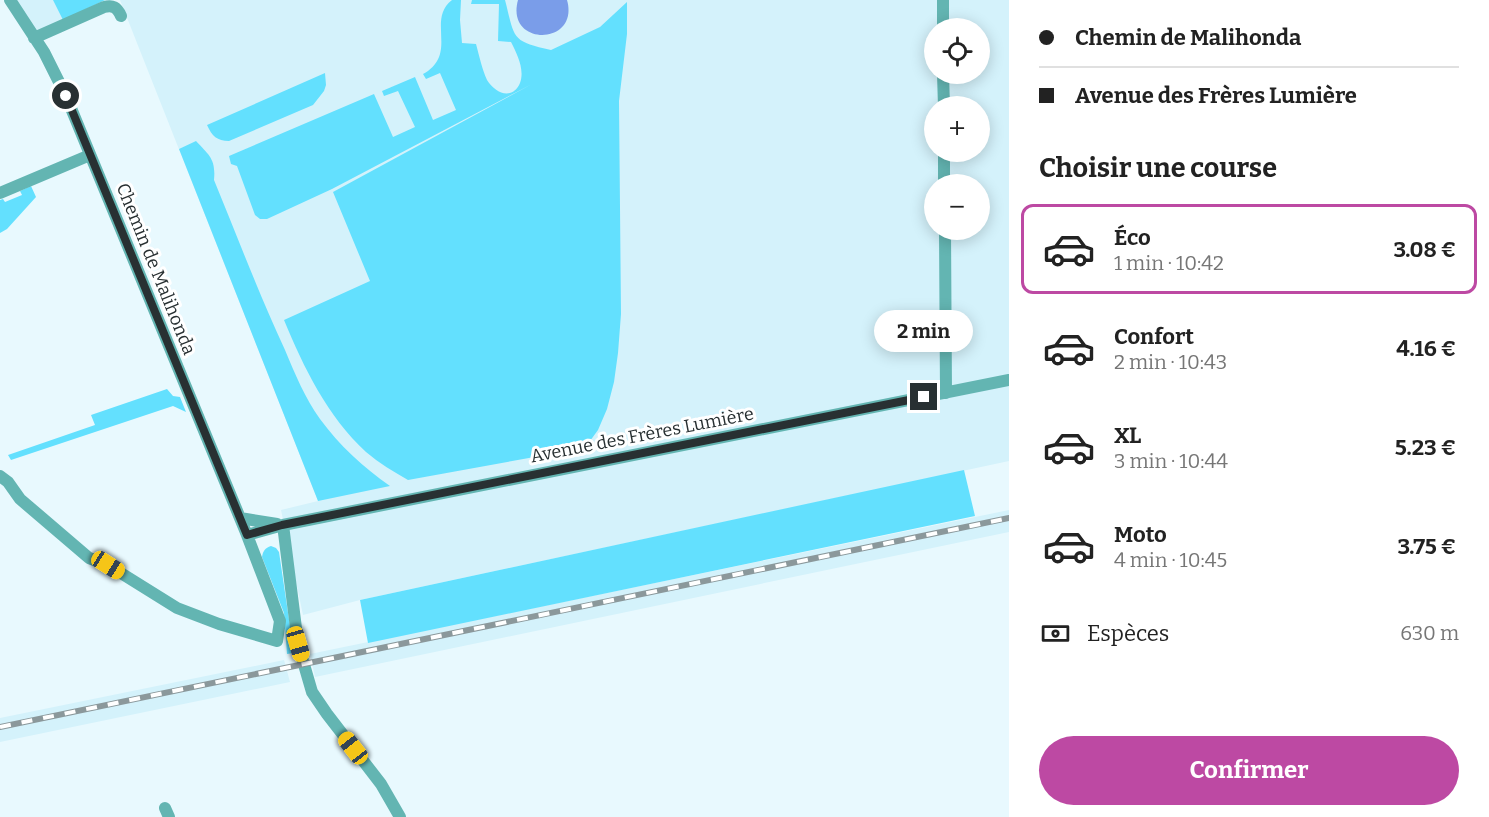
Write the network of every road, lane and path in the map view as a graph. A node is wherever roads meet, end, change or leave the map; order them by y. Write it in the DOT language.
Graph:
graph roads {
  1 [pos="10,0"];
  2 [pos="943,0"];
  3 [pos="122,16"];
  4 [pos="943,18"];
  5 [pos="34,38"];
  6 [pos="90,155"];
  7 [pos="0,193"];
  8 [pos="945,240"];
  9 [pos="1009,380"];
  10 [pos="946,393"];
  11 [pos="0,476"];
  12 [pos="240,518"];
  13 [pos="282,525"];
  14 [pos="247,535"];
  15 [pos="400,817"];
  1 -- 5 [label="street, Chemin de Malihonda"];
  2 -- 4 [label="street"];
  3 -- 5 [label="street"];
  5 -- 6 [label="street, Chemin de Malihonda"];
  6 -- 7 [label="street"];
  6 -- 12 [label="street, Chemin de Malihonda"];
  8 -- 10 [label="street"];
  9 -- 10 [label="street, Avenue des Frères Lumière"];
  10 -- 13 [label="street, Avenue des Frères Lumière"];
  11 -- 14 [label="street, Chemin de Malihonda"];
  12 -- 13 [label="street"];
  12 -- 14 [label="street, Chemin de Malihonda"];
  13 -- 14 [label="street"];
  13 -- 15 [label="street"];
}
